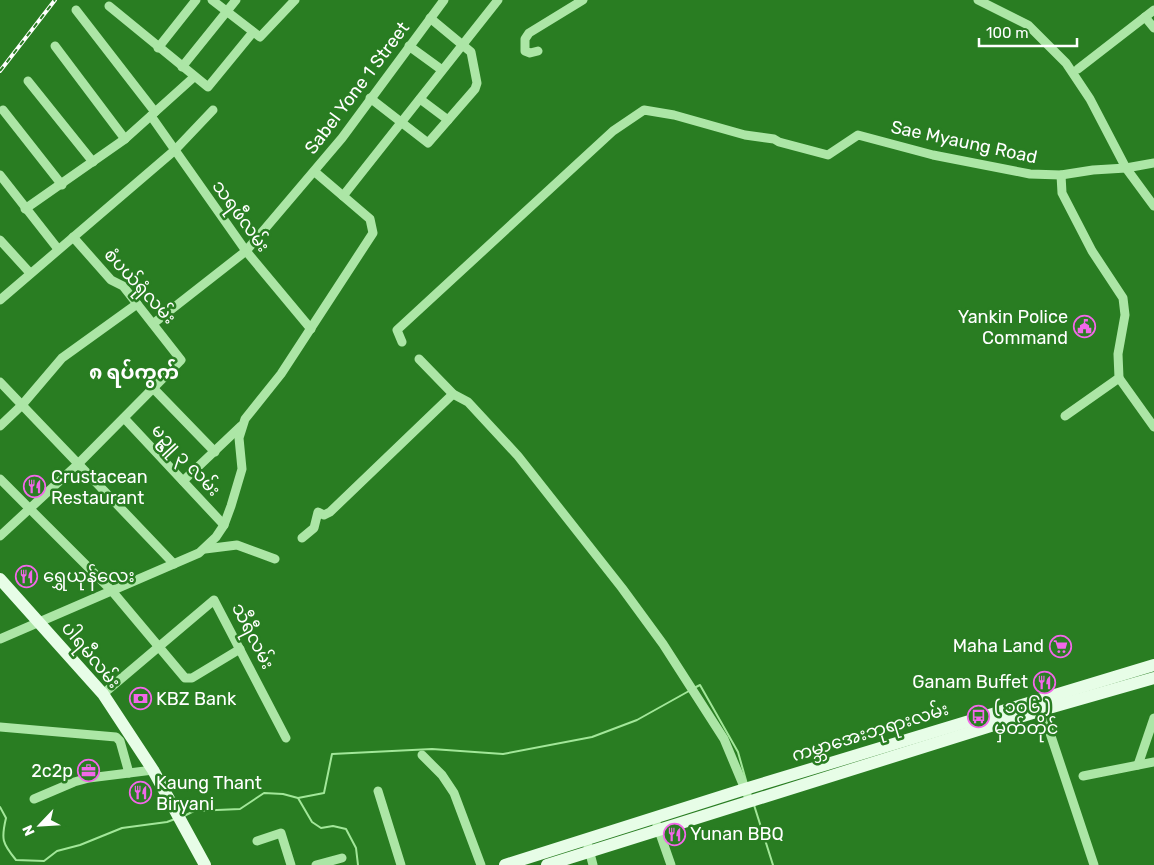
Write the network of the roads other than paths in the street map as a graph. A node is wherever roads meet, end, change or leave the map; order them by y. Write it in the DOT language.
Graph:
graph roads {
  1 [pos="196,0"];
  2 [pos="212,0"];
  3 [pos="236,0"];
  4 [pos="296,0"];
  5 [pos="444,0"];
  6 [pos="498,0"];
  7 [pos="583,0"];
  8 [pos="978,0"];
  9 [pos="110,6"];
  10 [pos="76,10"];
  11 [pos="1154,10"];
  12 [pos="227,12"];
  13 [pos="1145,17"];
  14 [pos="430,18"];
  15 [pos="1154,28"];
  16 [pos="257,34"];
  17 [pos="463,44"];
  18 [pos="55,46"];
  19 [pos="409,46"];
  20 [pos="158,48"];
  21 [pos="538,51"];
  22 [pos="182,67"];
  23 [pos="1078,69"];
  24 [pos="442,70"];
  25 [pos="194,77"];
  26 [pos="28,81"];
  27 [pos="370,98"];
  28 [pos="420,99"];
  29 [pos="3,110"];
  30 [pos="213,110"];
  31 [pos="153,114"];
  32 [pos="448,120"];
  33 [pos="400,123"];
  34 [pos="125,139"];
  35 [pos="176,150"];
  36 [pos="93,162"];
  37 [pos="1154,163"];
  38 [pos="1126,168"];
  39 [pos="314,172"];
  40 [pos="0,175"];
  41 [pos="1061,175"];
  42 [pos="62,185"];
  43 [pos="343,196"];
  44 [pos="1154,206"];
  45 [pos="25,209"];
  46 [pos="72,237"];
  47 [pos="0,240"];
  48 [pos="58,249"];
  49 [pos="246,251"];
  50 [pos="30,273"];
  51 [pos="0,300"];
  52 [pos="137,304"];
  53 [pos="154,324"];
  54 [pos="311,329"];
  55 [pos="402,342"];
  56 [pos="419,360"];
  57 [pos="1119,378"];
  58 [pos="0,382"];
  59 [pos="153,388"];
  60 [pos="453,394"];
  61 [pos="22,405"];
  62 [pos="1065,416"];
  63 [pos="124,418"];
  64 [pos="0,426"];
  65 [pos="242,426"];
  66 [pos="1154,427"];
  67 [pos="214,452"];
  68 [pos="78,464"];
  69 [pos="0,479"];
  70 [pos="183,481"];
  71 [pos="31,510"];
  72 [pos="224,524"];
  73 [pos="0,536"];
  74 [pos="302,538"];
  75 [pos="206,549"];
  76 [pos="275,559"];
  77 [pos="174,564"];
  78 [pos="0,579"];
  79 [pos="112,591"];
  80 [pos="41,622"];
  81 [pos="0,639"];
  82 [pos="159,646"];
  83 [pos="240,649"];
  84 [pos="1154,665"];
  85 [pos="1154,678"];
  86 [pos="103,694"];
  87 [pos="1040,704"];
  88 [pos="1154,718"];
  89 [pos="0,728"];
  90 [pos="286,738"];
  91 [pos="422,755"];
  92 [pos="1154,762"];
  93 [pos="1138,765"];
  94 [pos="153,770"];
  95 [pos="129,773"];
  96 [pos="1083,776"];
  97 [pos="777,779"];
  98 [pos="745,789"];
  99 [pos="378,791"];
  100 [pos="781,791"];
  101 [pos="34,799"];
  102 [pos="752,801"];
  103 [pos="656,824"];
  104 [pos="257,841"];
  105 [pos="587,846"];
  106 [pos="342,858"];
  107 [pos="205,865"];
  108 [pos="291,865"];
  109 [pos="316,865"];
  110 [pos="401,865"];
  111 [pos="481,865"];
  112 [pos="504,865"];
  113 [pos="548,865"];
  114 [pos="593,865"];
  115 [pos="671,865"];
  116 [pos="1094,865"];
  1 -- 20 [label="street"];
  2 -- 12 [label="street"];
  3 -- 12 [label="street"];
  4 -- 16 [label="street"];
  5 -- 14 [label="street, Sabel Yone 1 Street"];
  6 -- 17 [label="street"];
  7 -- 21 [label="street"];
  8 -- 38 [label="street"];
  9 -- 20 [label="street"];
  10 -- 31 [label="street, သရဖီလမ်း"];
  11 -- 13 [label="street"];
  12 -- 16 [label="street"];
  12 -- 22 [label="street"];
  13 -- 15 [label="street"];
  13 -- 23 [label="street"];
  14 -- 17 [label="street"];
  14 -- 19 [label="street, Sabel Yone 1 Street"];
  16 -- 25 [label="street"];
  17 -- 24 [label="street"];
  17 -- 32 [label="street"];
  18 -- 34 [label="street"];
  19 -- 24 [label="street"];
  19 -- 27 [label="street, Sabel Yone 1 Street"];
  20 -- 22 [label="street"];
  22 -- 25 [label="street"];
  24 -- 28 [label="street"];
  25 -- 31 [label="street"];
  26 -- 36 [label="street"];
  27 -- 33 [label="street"];
  27 -- 39 [label="street, Sabel Yone 1 Street"];
  28 -- 32 [label="street"];
  28 -- 33 [label="street"];
  29 -- 42 [label="street"];
  30 -- 35 [label="street"];
  31 -- 34 [label="street"];
  31 -- 35 [label="street, သရဖီလမ်း"];
  32 -- 33 [label="street"];
  33 -- 43 [label="street"];
  34 -- 36 [label="street"];
  35 -- 46 [label="street"];
  35 -- 49 [label="street, သရဖီလမ်း"];
  36 -- 42 [label="street"];
  37 -- 38 [label="street, Sae Myaung Road"];
  38 -- 41 [label="street, Sae Myaung Road"];
  38 -- 44 [label="street"];
  39 -- 43 [label="street"];
  39 -- 49 [label="street, Sabel Yone 1 Street"];
  40 -- 45 [label="street"];
  41 -- 55 [label="street, Sae Myaung Road"];
  41 -- 57 [label="street"];
  42 -- 45 [label="street"];
  43 -- 54 [label="street"];
  45 -- 48 [label="street"];
  46 -- 48 [label="street"];
  46 -- 52 [label="street, စံပယ်ရုံလမ်း"];
  47 -- 50 [label="street"];
  48 -- 50 [label="street"];
  49 -- 53 [label="street, Sabel Yone 1 Street"];
  49 -- 54 [label="street, သရဖီလမ်း"];
  50 -- 51 [label="street"];
  52 -- 53 [label="street, စံပယ်ရုံလမ်း"];
  52 -- 61 [label="street"];
  53 -- 59 [label="street, စံပယ်ရုံလမ်း"];
  54 -- 65 [label="street"];
  56 -- 60 [label="street"];
  57 -- 62 [label="street"];
  57 -- 66 [label="street"];
  58 -- 61 [label="street"];
  59 -- 63 [label="street"];
  59 -- 67 [label="street"];
  60 -- 74 [label="street"];
  60 -- 98 [label="street"];
  61 -- 64 [label="street"];
  61 -- 68 [label="street"];
  63 -- 68 [label="street"];
  63 -- 70 [label="street, မဥ္ဇူ ၃ လမ်း"];
  65 -- 67 [label="street"];
  65 -- 72 [label="street"];
  67 -- 70 [label="street"];
  68 -- 71 [label="street"];
  68 -- 77 [label="street"];
  69 -- 71 [label="street"];
  70 -- 72 [label="street, မဥ္ဇူ ၃ လမ်း"];
  71 -- 73 [label="street"];
  71 -- 79 [label="street"];
  72 -- 75 [label="street"];
  75 -- 76 [label="street"];
  75 -- 77 [label="street"];
  77 -- 79 [label="street"];
  78 -- 80 [label="main road, ပါရမီလမ်း"];
  79 -- 80 [label="street"];
  79 -- 82 [label="street"];
  80 -- 81 [label="street"];
  80 -- 86 [label="main road, ပါရမီလမ်း"];
  82 -- 83 [label="street"];
  82 -- 83 [label="street, သီရီလမ်း"];
  82 -- 86 [label="street, သီရီလမ်း"];
  83 -- 90 [label="street, သီရီလမ်း"];
  84 -- 87 [label="main road, ကမ္ဘာအေးဘုရားလမ်း"];
  85 -- 87 [label="main road, ကမ္ဘာအေးဘုရားလမ်း"];
  86 -- 94 [label="main road, ပါရမီလမ်း"];
  87 -- 97 [label="main road, ကမ္ဘာအေးဘုရားလမ်း"];
  87 -- 100 [label="main road, ကမ္ဘာအေးဘုရားလမ်း"];
  87 -- 116 [label="street"];
  88 -- 93 [label="street"];
  89 -- 95 [label="street"];
  91 -- 111 [label="street"];
  92 -- 93 [label="street"];
  93 -- 96 [label="street"];
  94 -- 95 [label="street"];
  94 -- 107 [label="main road, ပါရမီလမ်း"];
  95 -- 101 [label="street"];
  97 -- 98 [label="main road, ကမ္ဘာအေးဘုရားလမ်း"];
  97 -- 100 [label="main road"];
  98 -- 102 [label="street"];
  98 -- 103 [label="main road, ကမ္ဘာအေးဘုရားလမ်း"];
  99 -- 110 [label="street"];
  100 -- 102 [label="main road, ကမ္ဘာအေးဘုရားလမ်း"];
  102 -- 103 [label="main road, ကမ္ဘာအေးဘုရားလမ်း"];
  103 -- 105 [label="main road"];
  103 -- 115 [label="street"];
  104 -- 108 [label="street"];
  105 -- 112 [label="main road"];
  105 -- 113 [label="main road"];
  105 -- 114 [label="street"];
  106 -- 109 [label="street"];
}
